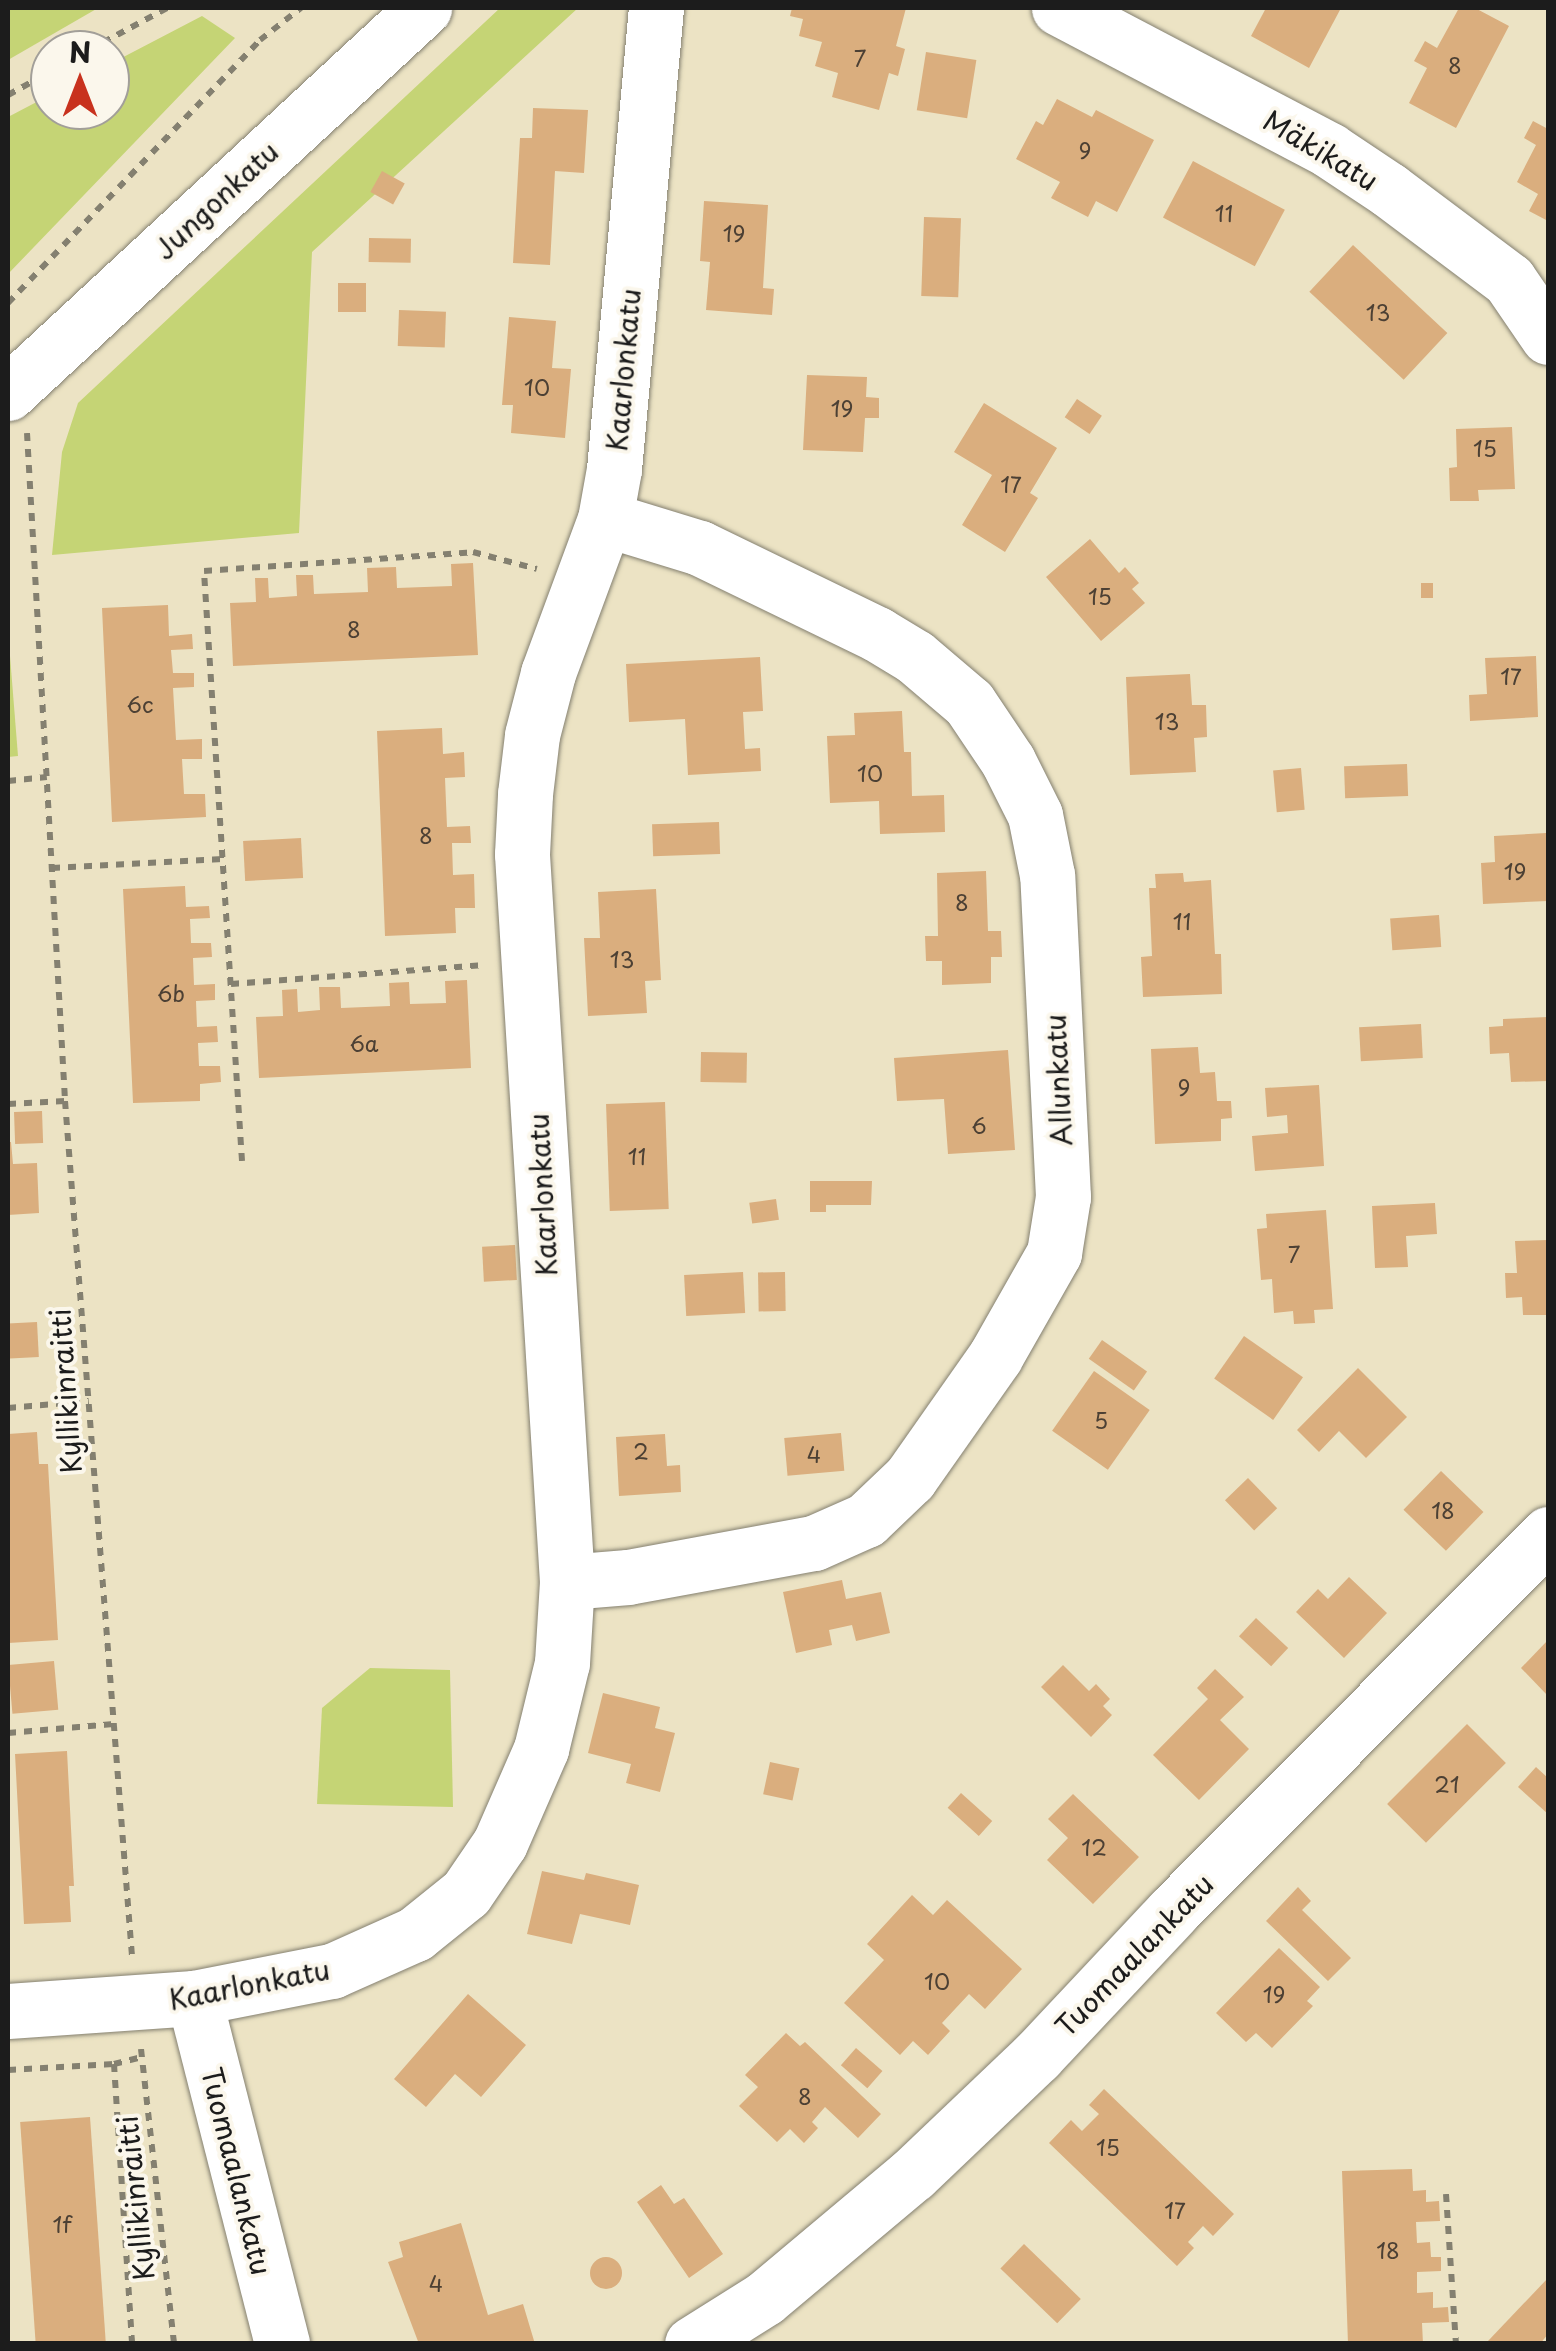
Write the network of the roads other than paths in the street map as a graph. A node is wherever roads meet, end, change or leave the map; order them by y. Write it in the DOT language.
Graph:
graph roads {
  1 [pos="424,8"];
  2 [pos="656,8"];
  3 [pos="1060,8"];
  4 [pos="1548,337"];
  5 [pos="17,412"];
  6 [pos="605,519"];
  7 [pos="1548,1534"];
  8 [pos="567,1582"];
  9 [pos="194,1998"];
  10 [pos="8,2011"];
  11 [pos="282,2344"];
  12 [pos="692,2344"];
  1 -- 5 [label="street, Jungonkatu"];
  2 -- 6 [label="street, Kaarlonkatu"];
  3 -- 4 [label="street, Mäkikatu"];
  6 -- 8 [label="street, Kaarlonkatu"];
  6 -- 8 [label="street, Allunkatu"];
  7 -- 12 [label="street, Tuomaalankatu"];
  8 -- 9 [label="street, Kaarlonkatu"];
  9 -- 10 [label="street, Kaarlonkatu"];
  9 -- 11 [label="street, Tuomaalankatu"];
}
